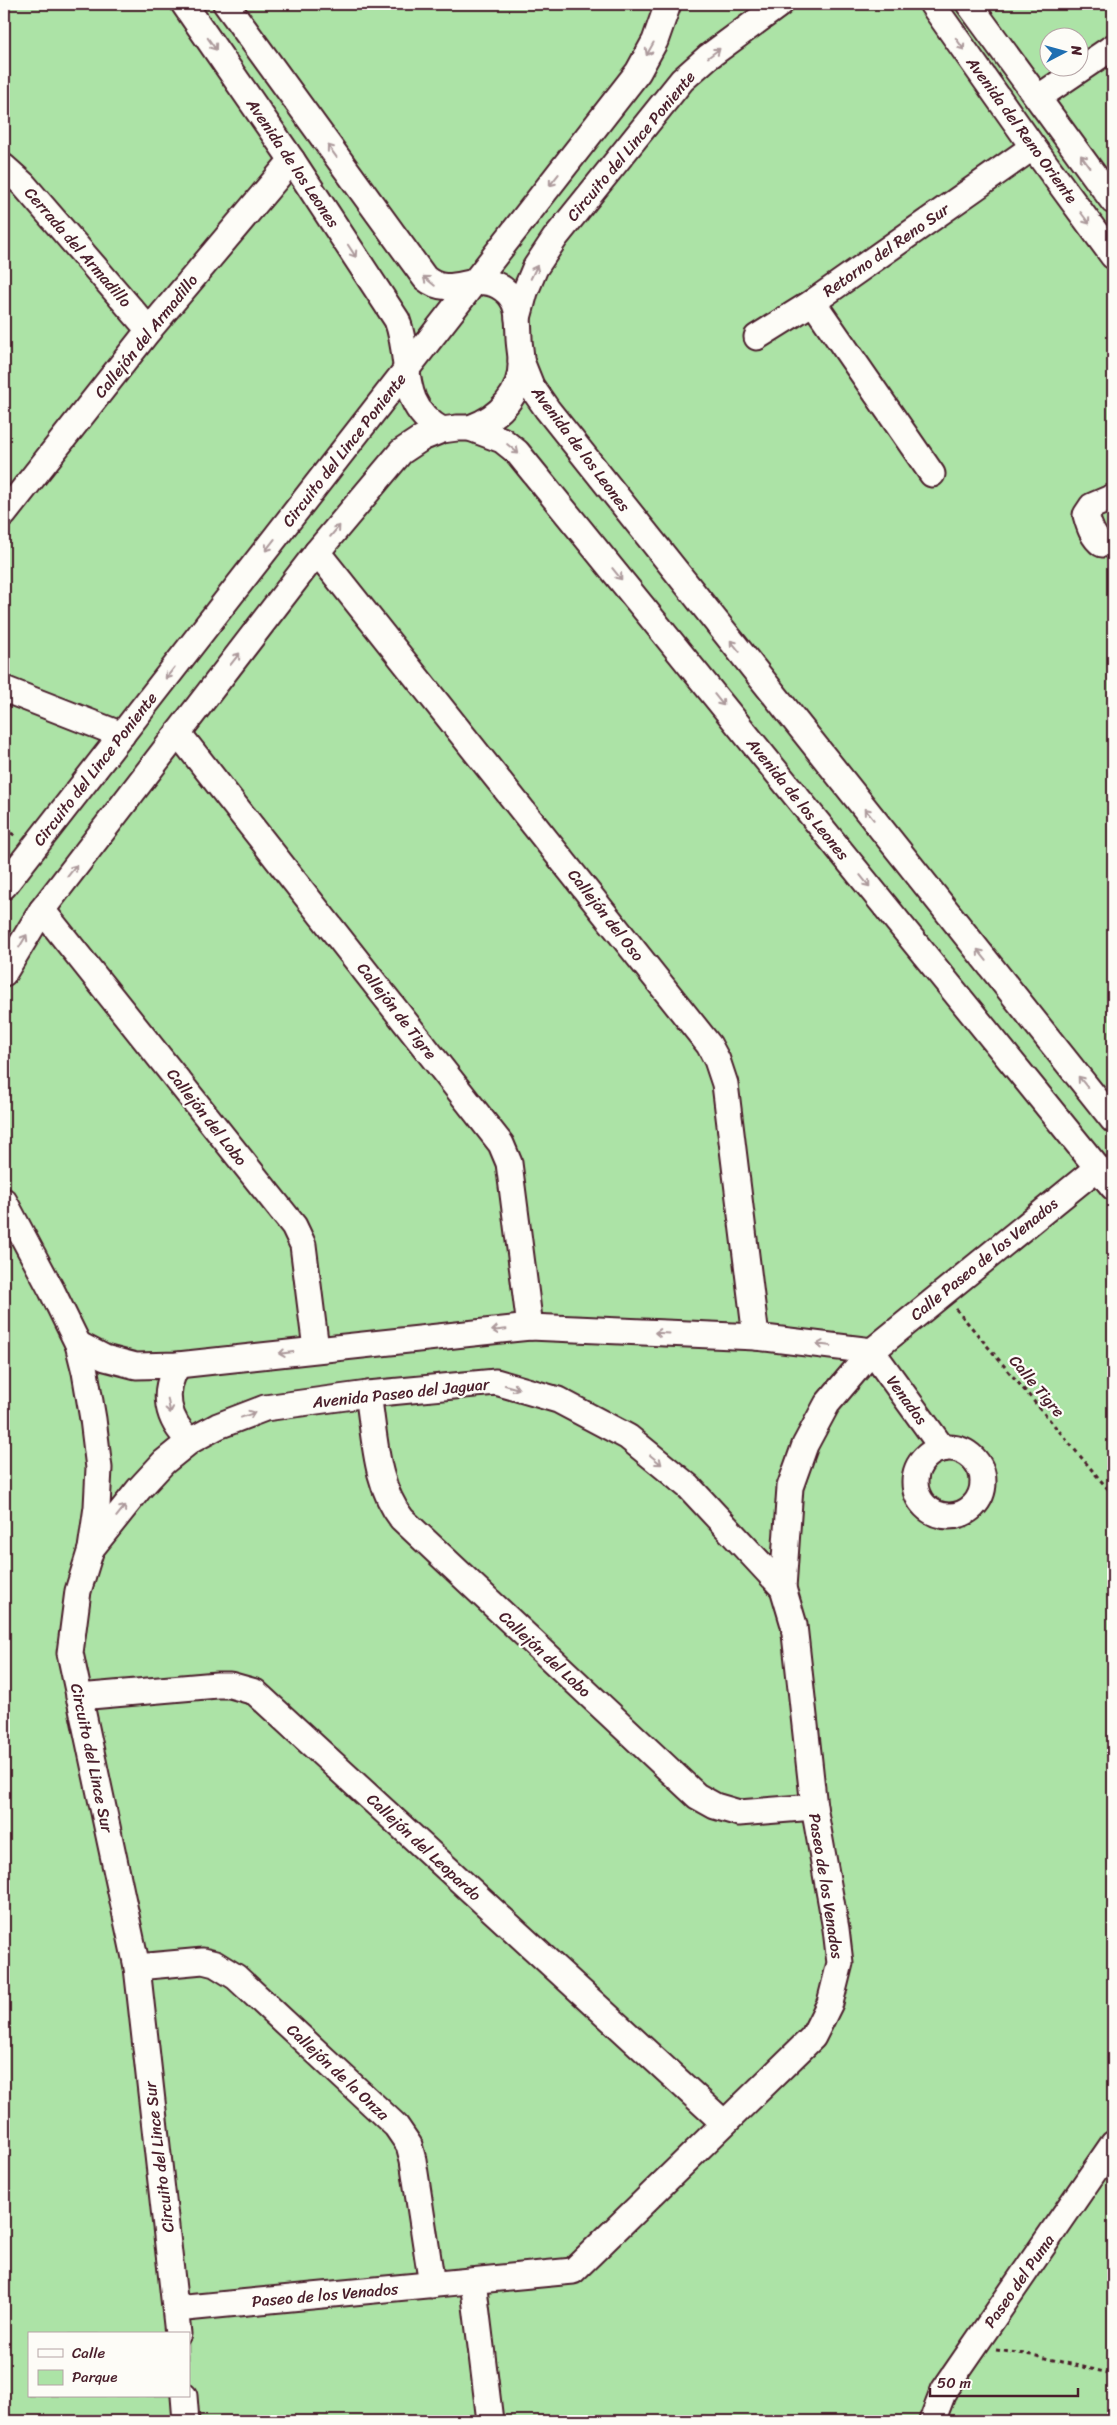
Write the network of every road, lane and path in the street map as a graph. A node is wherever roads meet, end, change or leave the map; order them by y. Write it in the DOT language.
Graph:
graph roads {
  1 [pos="184,4"];
  2 [pos="226,4"];
  3 [pos="668,4"];
  4 [pos="932,4"];
  5 [pos="968,4"];
  6 [pos="774,7"];
  7 [pos="1113,47"];
  8 [pos="1038,97"];
  9 [pos="1033,147"];
  10 [pos="292,160"];
  11 [pos="4,167"];
  12 [pos="1113,200"];
  13 [pos="1113,256"];
  14 [pos="475,281"];
  15 [pos="813,302"];
  16 [pos="518,318"];
  17 [pos="149,330"];
  18 [pos="758,337"];
  19 [pos="521,361"];
  20 [pos="408,368"];
  21 [pos="470,428"];
  22 [pos="442,430"];
  23 [pos="932,474"];
  24 [pos="1113,497"];
  25 [pos="6,504"];
  26 [pos="1113,543"];
  27 [pos="318,552"];
  28 [pos="4,689"];
  29 [pos="178,733"];
  30 [pos="122,735"];
  31 [pos="4,886"];
  32 [pos="42,910"];
  33 [pos="4,973"];
  34 [pos="1113,1120"];
  35 [pos="1097,1168"];
  36 [pos="1113,1187"];
  37 [pos="4,1201"];
  38 [pos="943,1293"];
  39 [pos="530,1326"];
  40 [pos="756,1337"];
  41 [pos="78,1344"];
  42 [pos="316,1349"];
  43 [pos="872,1351"];
  44 [pos="178,1365"];
  45 [pos="368,1394"];
  46 [pos="190,1441"];
  47 [pos="943,1449"];
  48 [pos="1113,1495"];
  49 [pos="91,1549"];
  50 [pos="783,1588"];
  51 [pos="79,1697"];
  52 [pos="814,1807"];
  53 [pos="137,1967"];
  54 [pos="724,2122"];
  55 [pos="1112,2149"];
  56 [pos="473,2281"];
  57 [pos="432,2285"];
  58 [pos="176,2309"];
  59 [pos="178,2332"];
  60 [pos="974,2346"];
  61 [pos="1113,2374"];
  62 [pos="184,2398"];
  63 [pos="186,2421"];
  64 [pos="490,2421"];
  65 [pos="932,2421"];
  1 -- 10 [label="street, Avenida de los Leones, one-way"];
  14 -- 2 [label="street, one-way"];
  3 -- 14 [label="street, Circuito del Lince Poniente, one-way"];
  4 -- 9 [label="street, Avenida del Reno Oriente, one-way"];
  5 -- 8 [label="street, Avenida del Reno Oriente"];
  16 -- 6 [label="street, Circuito del Lince Poniente, one-way"];
  7 -- 8 [label="street"];
  12 -- 8 [label="street, Avenida del Reno Oriente, one-way"];
  9 -- 13 [label="street, Avenida del Reno Oriente, one-way"];
  9 -- 15 [label="street, Retorno del Reno Sur"];
  10 -- 17 [label="street, Callejón del Armadillo"];
  10 -- 20 [label="street, Avenida de los Leones, one-way"];
  11 -- 17 [label="street, Cerrada del Armadillo"];
  14 -- 16 [label="street"];
  14 -- 20 [label="street, Circuito del Lince Poniente"];
  15 -- 18 [label="street"];
  15 -- 23 [label="street, Retorno del Reno Sur"];
  16 -- 19 [label="street"];
  17 -- 25 [label="street, Callejón del Armadillo"];
  19 -- 21 [label="street"];
  34 -- 19 [label="street, Avenida de los Leones, one-way"];
  20 -- 22 [label="street, Avenida de los Leones"];
  20 -- 30 [label="street, Circuito del Lince Poniente, one-way"];
  21 -- 22 [label="street"];
  21 -- 35 [label="street, Avenida de los Leones, one-way"];
  27 -- 22 [label="street, one-way"];
  24 -- 26 [label="street"];
  29 -- 27 [label="street, one-way"];
  27 -- 40 [label="street, Callejón del Oso"];
  28 -- 30 [label="street"];
  32 -- 29 [label="street, one-way"];
  29 -- 39 [label="street, Callejón de Tigre"];
  30 -- 31 [label="street, Circuito del Lince Poniente"];
  33 -- 32 [label="street, one-way"];
  32 -- 42 [label="street, Callejón del Lobo"];
  35 -- 36 [label="street, Avenida de los Leones"];
  35 -- 38 [label="street, Calle Paseo de los Venados"];
  37 -- 41 [label="street, Circuito del Lince Sur"];
  38 -- 43 [label="street, Calle Paseo de los Venados"];
  38 -- 48 [label="path, Calle Tigre"];
  40 -- 39 [label="street, one-way"];
  39 -- 42 [label="street, one-way"];
  43 -- 40 [label="street, one-way"];
  41 -- 44 [label="street"];
  41 -- 49 [label="street, Circuito del Lince Sur"];
  42 -- 44 [label="street, one-way"];
  43 -- 47 [label="street, Venados"];
  43 -- 50 [label="street, Paseo de los Venados"];
  44 -- 46 [label="street, one-way"];
  46 -- 45 [label="street, Avenida Paseo del Jaguar, one-way"];
  45 -- 50 [label="street, Avenida Paseo del Jaguar, one-way"];
  45 -- 52 [label="street, Callejón del Lobo"];
  49 -- 46 [label="street, Avenida Paseo del Jaguar, one-way"];
  49 -- 51 [label="street, Circuito del Lince Sur"];
  50 -- 52 [label="street, Paseo de los Venados"];
  51 -- 53 [label="street, Circuito del Lince Sur"];
  51 -- 54 [label="street, Callejón del Leopardo"];
  52 -- 54 [label="street, Paseo de los Venados"];
  53 -- 57 [label="street, Callejón de la Onza"];
  53 -- 58 [label="street, Circuito del Lince Sur"];
  54 -- 56 [label="street, Paseo de los Venados"];
  55 -- 60 [label="street, Paseo del Puma"];
  56 -- 57 [label="street, Paseo de los Venados"];
  56 -- 64 [label="street"];
  57 -- 58 [label="street, Paseo de los Venados"];
  58 -- 59 [label="street, Circuito del Lince Sur"];
  60 -- 61 [label="path"];
  60 -- 65 [label="street, Paseo del Puma"];
  62 -- 63 [label="street"];
}
